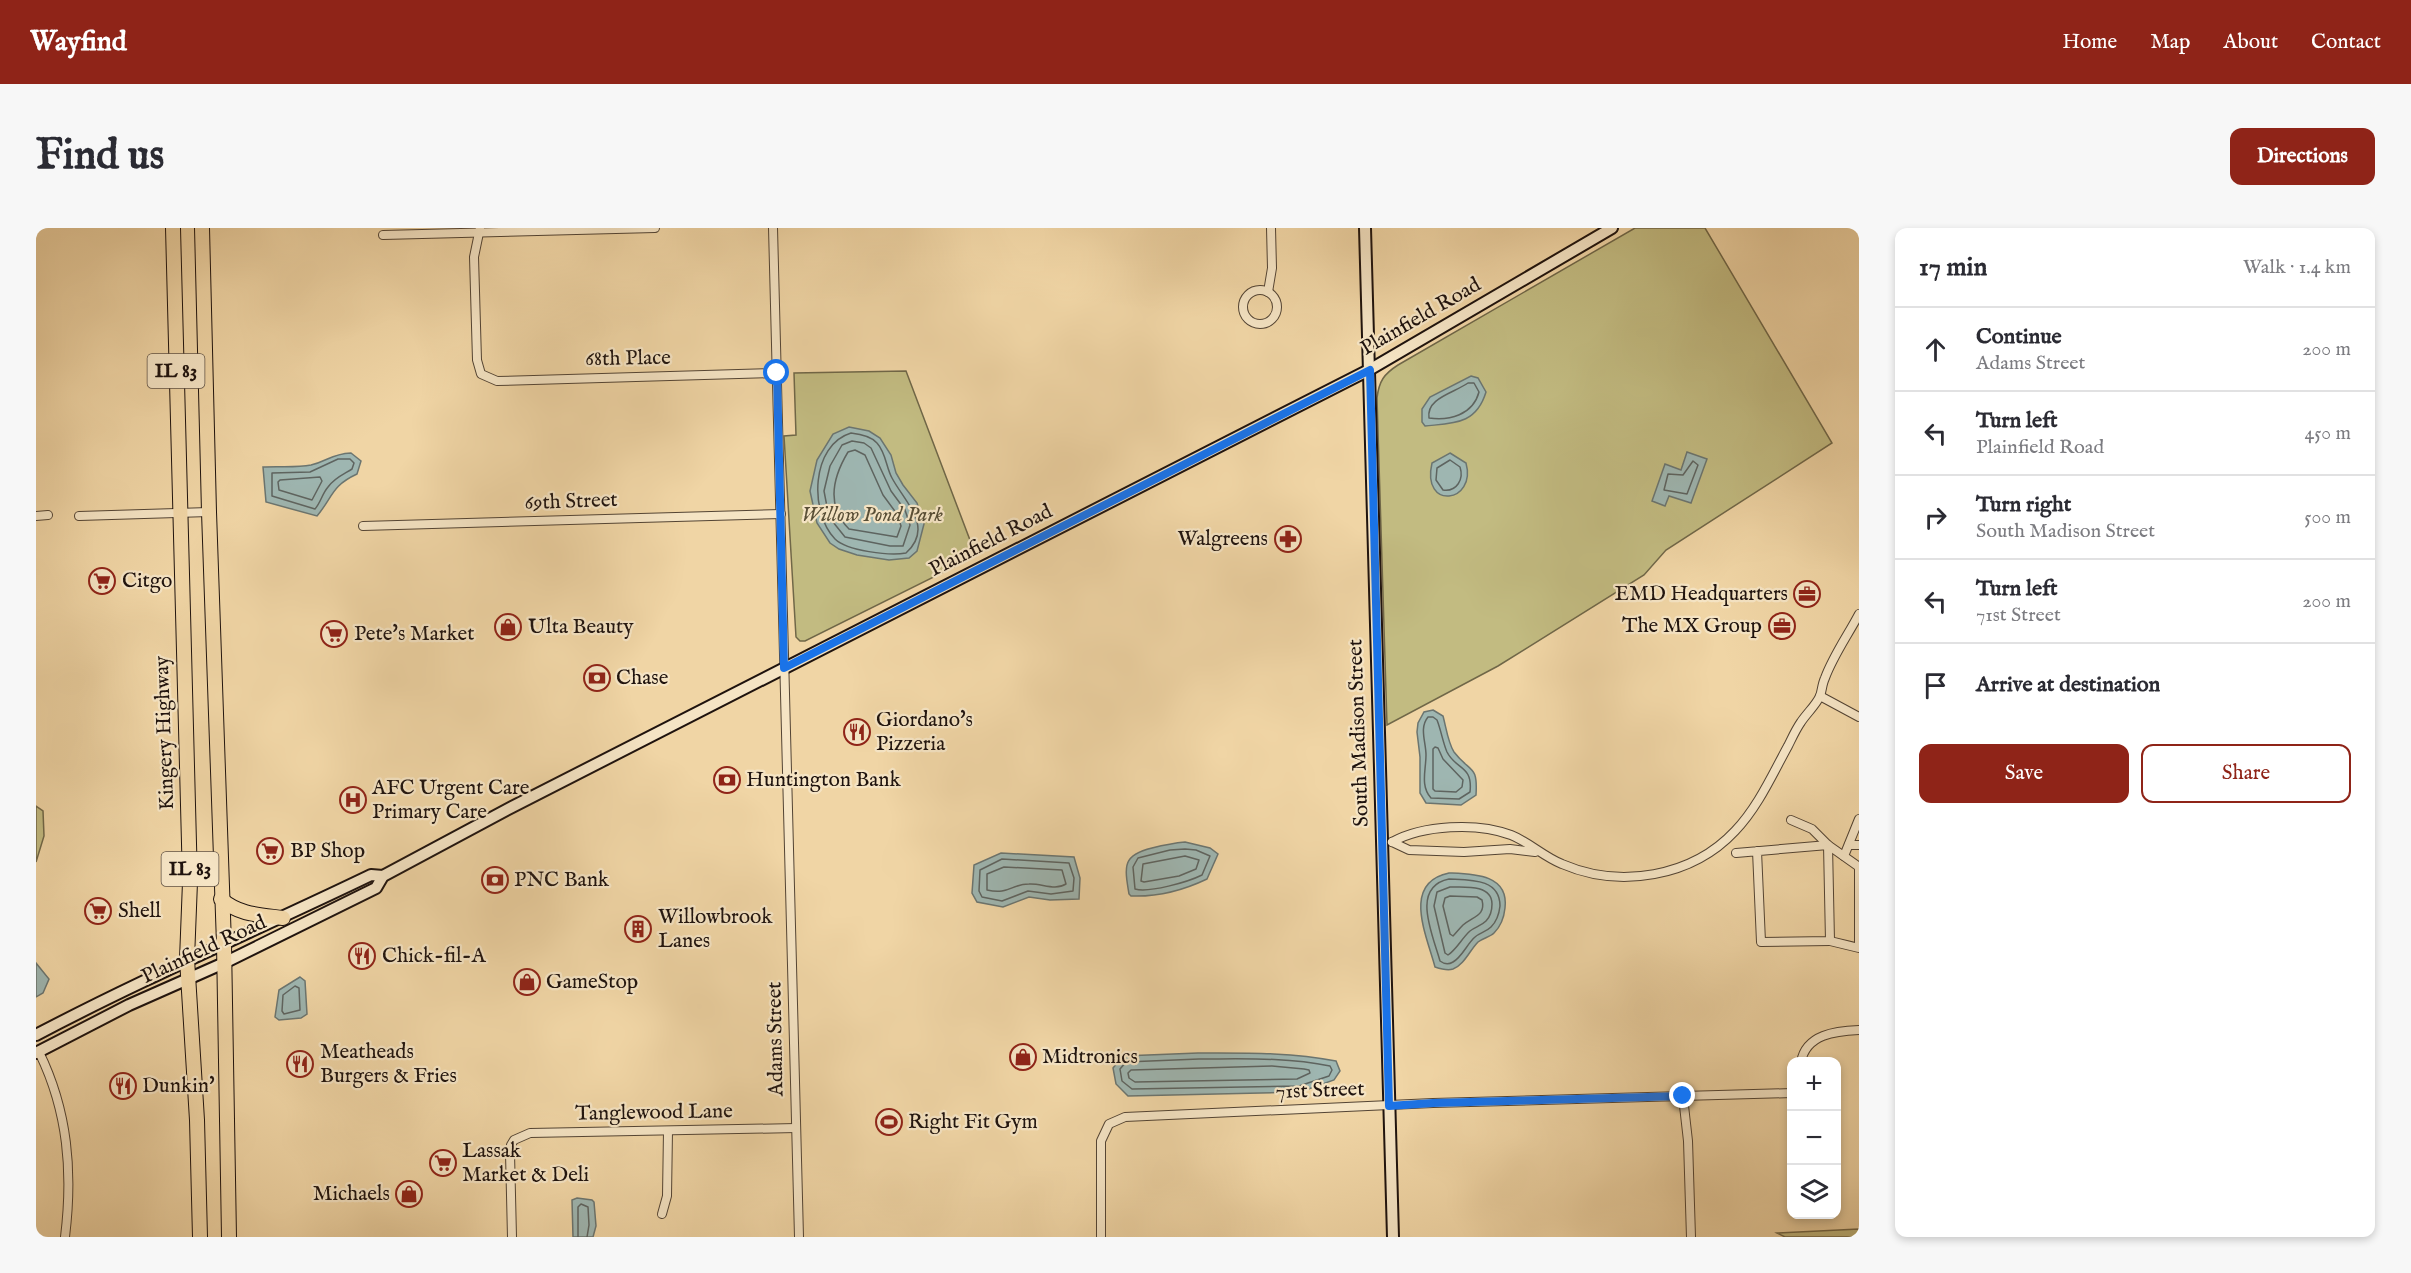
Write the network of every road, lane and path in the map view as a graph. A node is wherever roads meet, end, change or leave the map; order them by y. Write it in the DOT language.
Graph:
graph roads {
  1 [pos="173,228"];
  2 [pos="201,228"];
  3 [pos="655,228"];
  4 [pos="773,228"];
  5 [pos="1271,228"];
  6 [pos="1365,228"];
  7 [pos="1612,228"];
  8 [pos="480,230"];
  9 [pos="383,235"];
  10 [pos="1268,292"];
  11 [pos="1370,370"];
  12 [pos="777,373"];
  13 [pos="208,512"];
  14 [pos="179,513"];
  15 [pos="781,514"];
  16 [pos="48,515"];
  17 [pos="36,516"];
  18 [pos="79,516"];
  19 [pos="363,526"];
  20 [pos="1859,614"];
  21 [pos="784,668"];
  22 [pos="1820,696"];
  23 [pos="1859,717"];
  24 [pos="1859,819"];
  25 [pos="1791,820"];
  26 [pos="1828,845"];
  27 [pos="1849,845"];
  28 [pos="1859,845"];
  29 [pos="1757,851"];
  30 [pos="1540,853"];
  31 [pos="1736,853"];
  32 [pos="1844,856"];
  33 [pos="1859,867"];
  34 [pos="383,876"];
  35 [pos="221,899"];
  36 [pos="283,918"];
  37 [pos="1830,940"];
  38 [pos="224,944"];
  39 [pos="187,959"];
  40 [pos="224,963"];
  41 [pos="189,979"];
  42 [pos="1859,1030"];
  43 [pos="36,1035"];
  44 [pos="38,1052"];
  45 [pos="1802,1057"];
  46 [pos="1787,1093"];
  47 [pos="1683,1096"];
  48 [pos="1389,1106"];
  49 [pos="796,1128"];
  50 [pos="668,1131"];
  51 [pos="662,1214"];
  52 [pos="65,1237"];
  53 [pos="200,1237"];
  54 [pos="229,1237"];
  55 [pos="512,1237"];
  56 [pos="799,1237"];
  57 [pos="1101,1237"];
  58 [pos="1393,1237"];
  59 [pos="1690,1237"];
  1 -- 14 [label="highway, Kingery Highway / IL 83"];
  2 -- 13 [label="highway, IL 83"];
  3 -- 8 [label="street"];
  4 -- 12 [label="street, Adams Street"];
  5 -- 10 [label="street"];
  6 -- 11 [label="main road, South Madison Street"];
  7 -- 11 [label="main road, Plainfield Road"];
  8 -- 9 [label="street"];
  8 -- 12 [label="street, 68th Place"];
  10 -- 10 [label="street"];
  11 -- 21 [label="main road, Plainfield Road"];
  11 -- 48 [label="main road, South Madison Street"];
  12 -- 15 [label="street, Adams Street"];
  13 -- 14 [label="street"];
  13 -- 35 [label="highway, IL 83"];
  14 -- 18 [label="street"];
  14 -- 39 [label="highway, Kingery Highway / IL 83"];
  15 -- 19 [label="street, 69th Street"];
  15 -- 21 [label="street, Adams Street"];
  16 -- 17 [label="street"];
  20 -- 22 [label="street"];
  21 -- 34 [label="main road, Plainfield Road"];
  21 -- 49 [label="street, Adams Street"];
  22 -- 23 [label="street"];
  22 -- 30 [label="street"];
  24 -- 27 [label="street"];
  25 -- 26 [label="street"];
  26 -- 29 [label="street"];
  26 -- 32 [label="street"];
  26 -- 37 [label="street"];
  27 -- 28 [label="street"];
  27 -- 32 [label="street"];
  29 -- 31 [label="street"];
  29 -- 37 [label="street"];
  30 -- 30 [label="street"];
  32 -- 33 [label="street"];
  33 -- 37 [label="street"];
  34 -- 36 [label="main road, Plainfield Road"];
  34 -- 40 [label="main road, Plainfield Road"];
  35 -- 36 [label="highway"];
  35 -- 38 [label="highway, IL 83"];
  36 -- 38 [label="main road, Plainfield Road"];
  38 -- 39 [label="main road, Plainfield Road"];
  38 -- 40 [label="highway, IL 83"];
  39 -- 41 [label="highway, Kingery Highway / IL 83"];
  39 -- 43 [label="main road, Plainfield Road"];
  40 -- 41 [label="main road, Plainfield Road"];
  40 -- 54 [label="highway, IL 83"];
  41 -- 44 [label="main road, Plainfield Road"];
  41 -- 53 [label="highway, Kingery Highway / IL 83"];
  42 -- 45 [label="street"];
  44 -- 52 [label="street"];
  46 -- 47 [label="street, 71st Street"];
  47 -- 48 [label="street, 71st Street"];
  47 -- 59 [label="street"];
  48 -- 57 [label="street, 71st Street"];
  48 -- 58 [label="main road, South Madison Street"];
  49 -- 50 [label="street, Tanglewood Lane"];
  49 -- 56 [label="street, Adams Street"];
  50 -- 51 [label="street"];
  50 -- 55 [label="street, Tanglewood Lane"];
}
